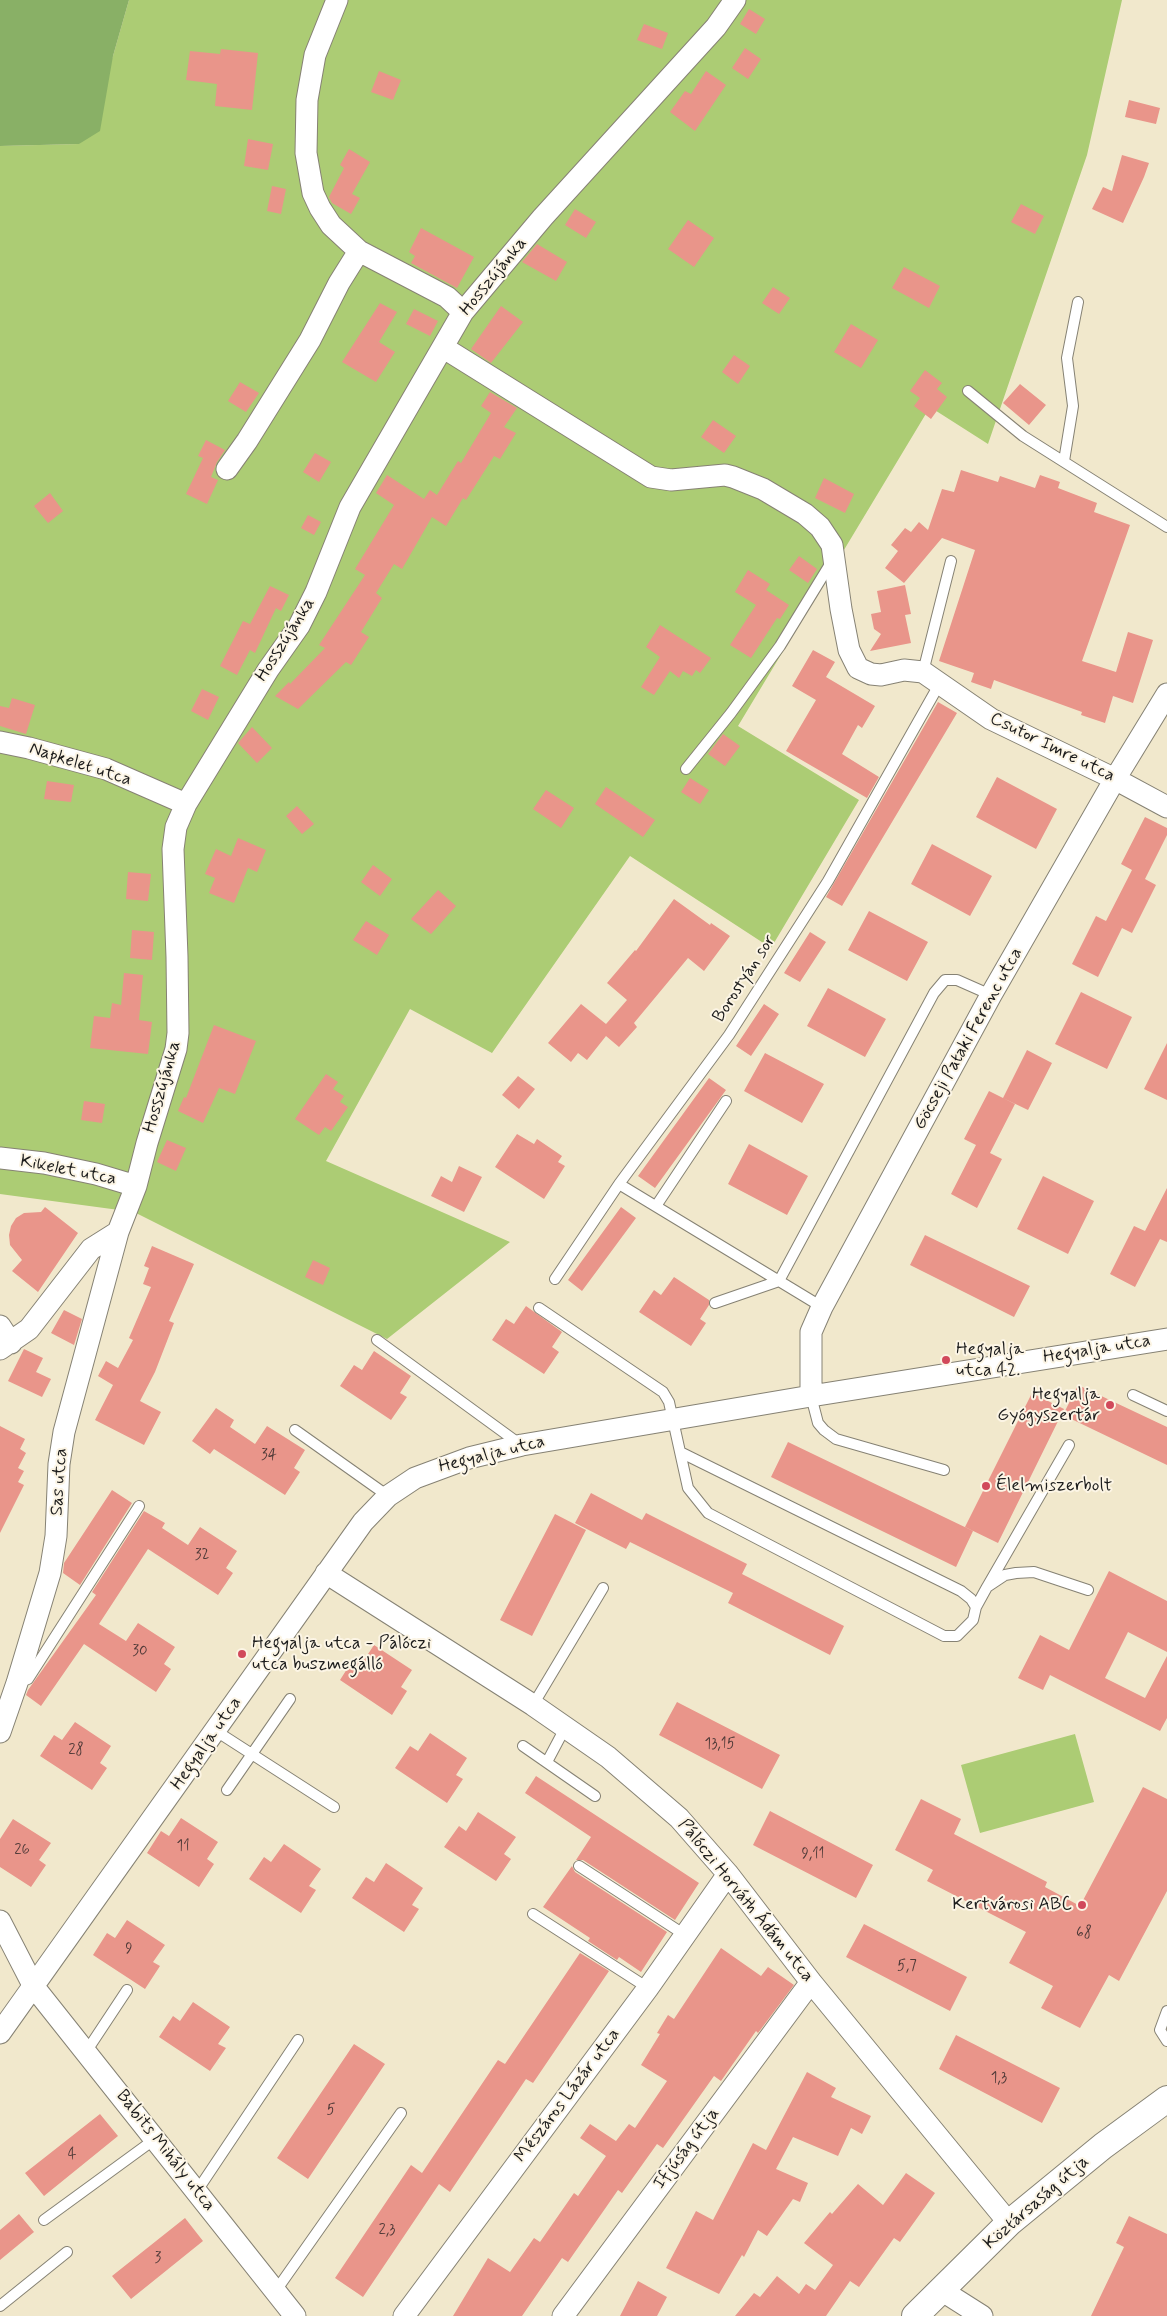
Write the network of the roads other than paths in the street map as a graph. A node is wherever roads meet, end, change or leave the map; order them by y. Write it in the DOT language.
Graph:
graph roads {
  1 [pos="337,0"];
  2 [pos="736,0"];
  3 [pos="359,251"];
  4 [pos="1078,302"];
  5 [pos="463,312"];
  6 [pos="444,348"];
  7 [pos="968,391"];
  8 [pos="1064,461"];
  9 [pos="227,469"];
  10 [pos="1167,527"];
  11 [pos="835,556"];
  12 [pos="951,562"];
  13 [pos="932,678"];
  14 [pos="1167,694"];
  15 [pos="0,742"];
  16 [pos="686,769"];
  17 [pos="1115,779"];
  18 [pos="186,804"];
  19 [pos="1167,807"];
  20 [pos="991,995"];
  21 [pos="726,1101"];
  22 [pos="0,1158"];
  23 [pos="619,1184"];
  24 [pos="136,1186"];
  25 [pos="656,1206"];
  26 [pos="118,1232"];
  27 [pos="555,1279"];
  28 [pos="779,1281"];
  29 [pos="715,1303"];
  30 [pos="822,1306"];
  31 [pos="539,1308"];
  32 [pos="4,1339"];
  33 [pos="1167,1339"];
  34 [pos="377,1340"];
  35 [pos="811,1396"];
  36 [pos="1133,1396"];
  37 [pos="1167,1411"];
  38 [pos="673,1420"];
  39 [pos="295,1430"];
  40 [pos="522,1445"];
  41 [pos="1069,1445"];
  42 [pos="682,1453"];
  43 [pos="944,1470"];
  44 [pos="388,1496"];
  45 [pos="139,1506"];
  46 [pos="326,1573"];
  47 [pos="987,1587"];
  48 [pos="603,1588"];
  49 [pos="1088,1590"];
  50 [pos="976,1607"];
  51 [pos="18,1683"];
  52 [pos="290,1699"];
  53 [pos="533,1705"];
  54 [pos="566,1728"];
  55 [pos="216,1730"];
  56 [pos="0,1732"];
  57 [pos="523,1746"];
  58 [pos="253,1753"];
  59 [pos="547,1762"];
  60 [pos="227,1790"];
  61 [pos="595,1796"];
  62 [pos="334,1807"];
  63 [pos="579,1866"];
  64 [pos="728,1874"];
  65 [pos="533,1914"];
  66 [pos="0,1921"];
  67 [pos="685,1935"];
  68 [pos="811,1982"];
  69 [pos="34,1987"];
  70 [pos="648,1988"];
  71 [pos="127,1990"];
  72 [pos="1167,2012"];
  73 [pos="0,2033"];
  74 [pos="298,2040"];
  75 [pos="1167,2041"];
  76 [pos="86,2052"];
  77 [pos="1167,2099"];
  78 [pos="401,2113"];
  79 [pos="155,2139"];
  80 [pos="197,2191"];
  81 [pos="44,2220"];
  82 [pos="1009,2223"];
  83 [pos="67,2252"];
  84 [pos="941,2290"];
  85 [pos="275,2292"];
  86 [pos="0,2306"];
  87 [pos="295,2316"];
  88 [pos="404,2316"];
  89 [pos="564,2316"];
  90 [pos="915,2316"];
  91 [pos="982,2316"];
  1 -- 3 [label="street"];
  2 -- 5 [label="street, Hosszújánka"];
  3 -- 5 [label="street"];
  3 -- 9 [label="street"];
  4 -- 8 [label="lane"];
  5 -- 6 [label="street, Hosszújánka"];
  6 -- 11 [label="street"];
  6 -- 18 [label="street, Hosszújánka"];
  7 -- 8 [label="lane"];
  8 -- 10 [label="lane"];
  11 -- 13 [label="street"];
  11 -- 16 [label="lane"];
  12 -- 13 [label="lane, Borostyán sor"];
  13 -- 17 [label="street, Csutor Imre utca"];
  13 -- 23 [label="lane, Borostyán sor"];
  14 -- 17 [label="street, Göcseji Pataki Ferenc utca"];
  15 -- 18 [label="street, Napkelet utca"];
  17 -- 19 [label="street, Csutor Imre utca"];
  17 -- 20 [label="street, Göcseji Pataki Ferenc utca"];
  18 -- 24 [label="street, Hosszújánka"];
  20 -- 28 [label="lane"];
  20 -- 30 [label="street, Göcseji Pataki Ferenc utca"];
  21 -- 25 [label="lane"];
  22 -- 24 [label="street, Kikelet utca"];
  23 -- 25 [label="lane"];
  23 -- 27 [label="lane, Borostyán sor"];
  24 -- 26 [label="street, Hosszújánka"];
  25 -- 28 [label="lane"];
  26 -- 32 [label="street"];
  26 -- 51 [label="street, Sas utca"];
  28 -- 29 [label="lane"];
  28 -- 30 [label="lane"];
  30 -- 35 [label="street, Göcseji Pataki Ferenc utca"];
  31 -- 38 [label="lane"];
  33 -- 35 [label="street, Hegyalja utca"];
  34 -- 40 [label="lane"];
  35 -- 38 [label="street, Hegyalja utca"];
  35 -- 43 [label="lane"];
  36 -- 37 [label="lane"];
  38 -- 40 [label="street, Hegyalja utca"];
  38 -- 42 [label="lane"];
  39 -- 44 [label="lane"];
  40 -- 44 [label="street, Hegyalja utca"];
  41 -- 47 [label="lane"];
  42 -- 50 [label="lane"];
  42 -- 50 [label="lane"];
  44 -- 46 [label="street, Hegyalja utca"];
  45 -- 51 [label="lane"];
  46 -- 53 [label="street, Pálóczi Horváth Ádám utca"];
  46 -- 55 [label="street, Hegyalja utca"];
  47 -- 49 [label="lane"];
  47 -- 50 [label="lane"];
  48 -- 53 [label="lane"];
  51 -- 56 [label="street, Sas utca"];
  52 -- 58 [label="lane"];
  53 -- 54 [label="street, Pálóczi Horváth Ádám utca"];
  54 -- 59 [label="lane"];
  54 -- 64 [label="street, Pálóczi Horváth Ádám utca"];
  55 -- 58 [label="lane"];
  55 -- 69 [label="street, Hegyalja utca"];
  57 -- 59 [label="lane"];
  58 -- 60 [label="lane"];
  58 -- 62 [label="lane"];
  59 -- 61 [label="lane"];
  63 -- 67 [label="lane"];
  64 -- 67 [label="street, Mészáros Lázár utca"];
  64 -- 68 [label="street, Pálóczi Horváth Ádám utca"];
  65 -- 70 [label="lane"];
  66 -- 69 [label="street"];
  67 -- 70 [label="street, Mészáros Lázár utca"];
  68 -- 82 [label="street, Pálóczi Horváth Ádám utca"];
  68 -- 89 [label="street, Ifjúság útja"];
  69 -- 73 [label="street, Hegyalja utca"];
  69 -- 76 [label="street, Babits Mihály utca"];
  70 -- 88 [label="street, Mészáros Lázár utca"];
  71 -- 76 [label="lane"];
  72 -- 75 [label="lane"];
  74 -- 80 [label="lane"];
  76 -- 79 [label="street, Babits Mihály utca"];
  77 -- 82 [label="street, Köztársaság útja"];
  78 -- 85 [label="lane"];
  79 -- 80 [label="street, Babits Mihály utca"];
  79 -- 81 [label="lane"];
  80 -- 85 [label="street, Babits Mihály utca"];
  82 -- 84 [label="street, Köztársaság útja"];
  83 -- 86 [label="lane"];
  84 -- 90 [label="street, Köztársaság útja"];
  84 -- 91 [label="street"];
  85 -- 87 [label="street, Babits Mihály utca"];
}
